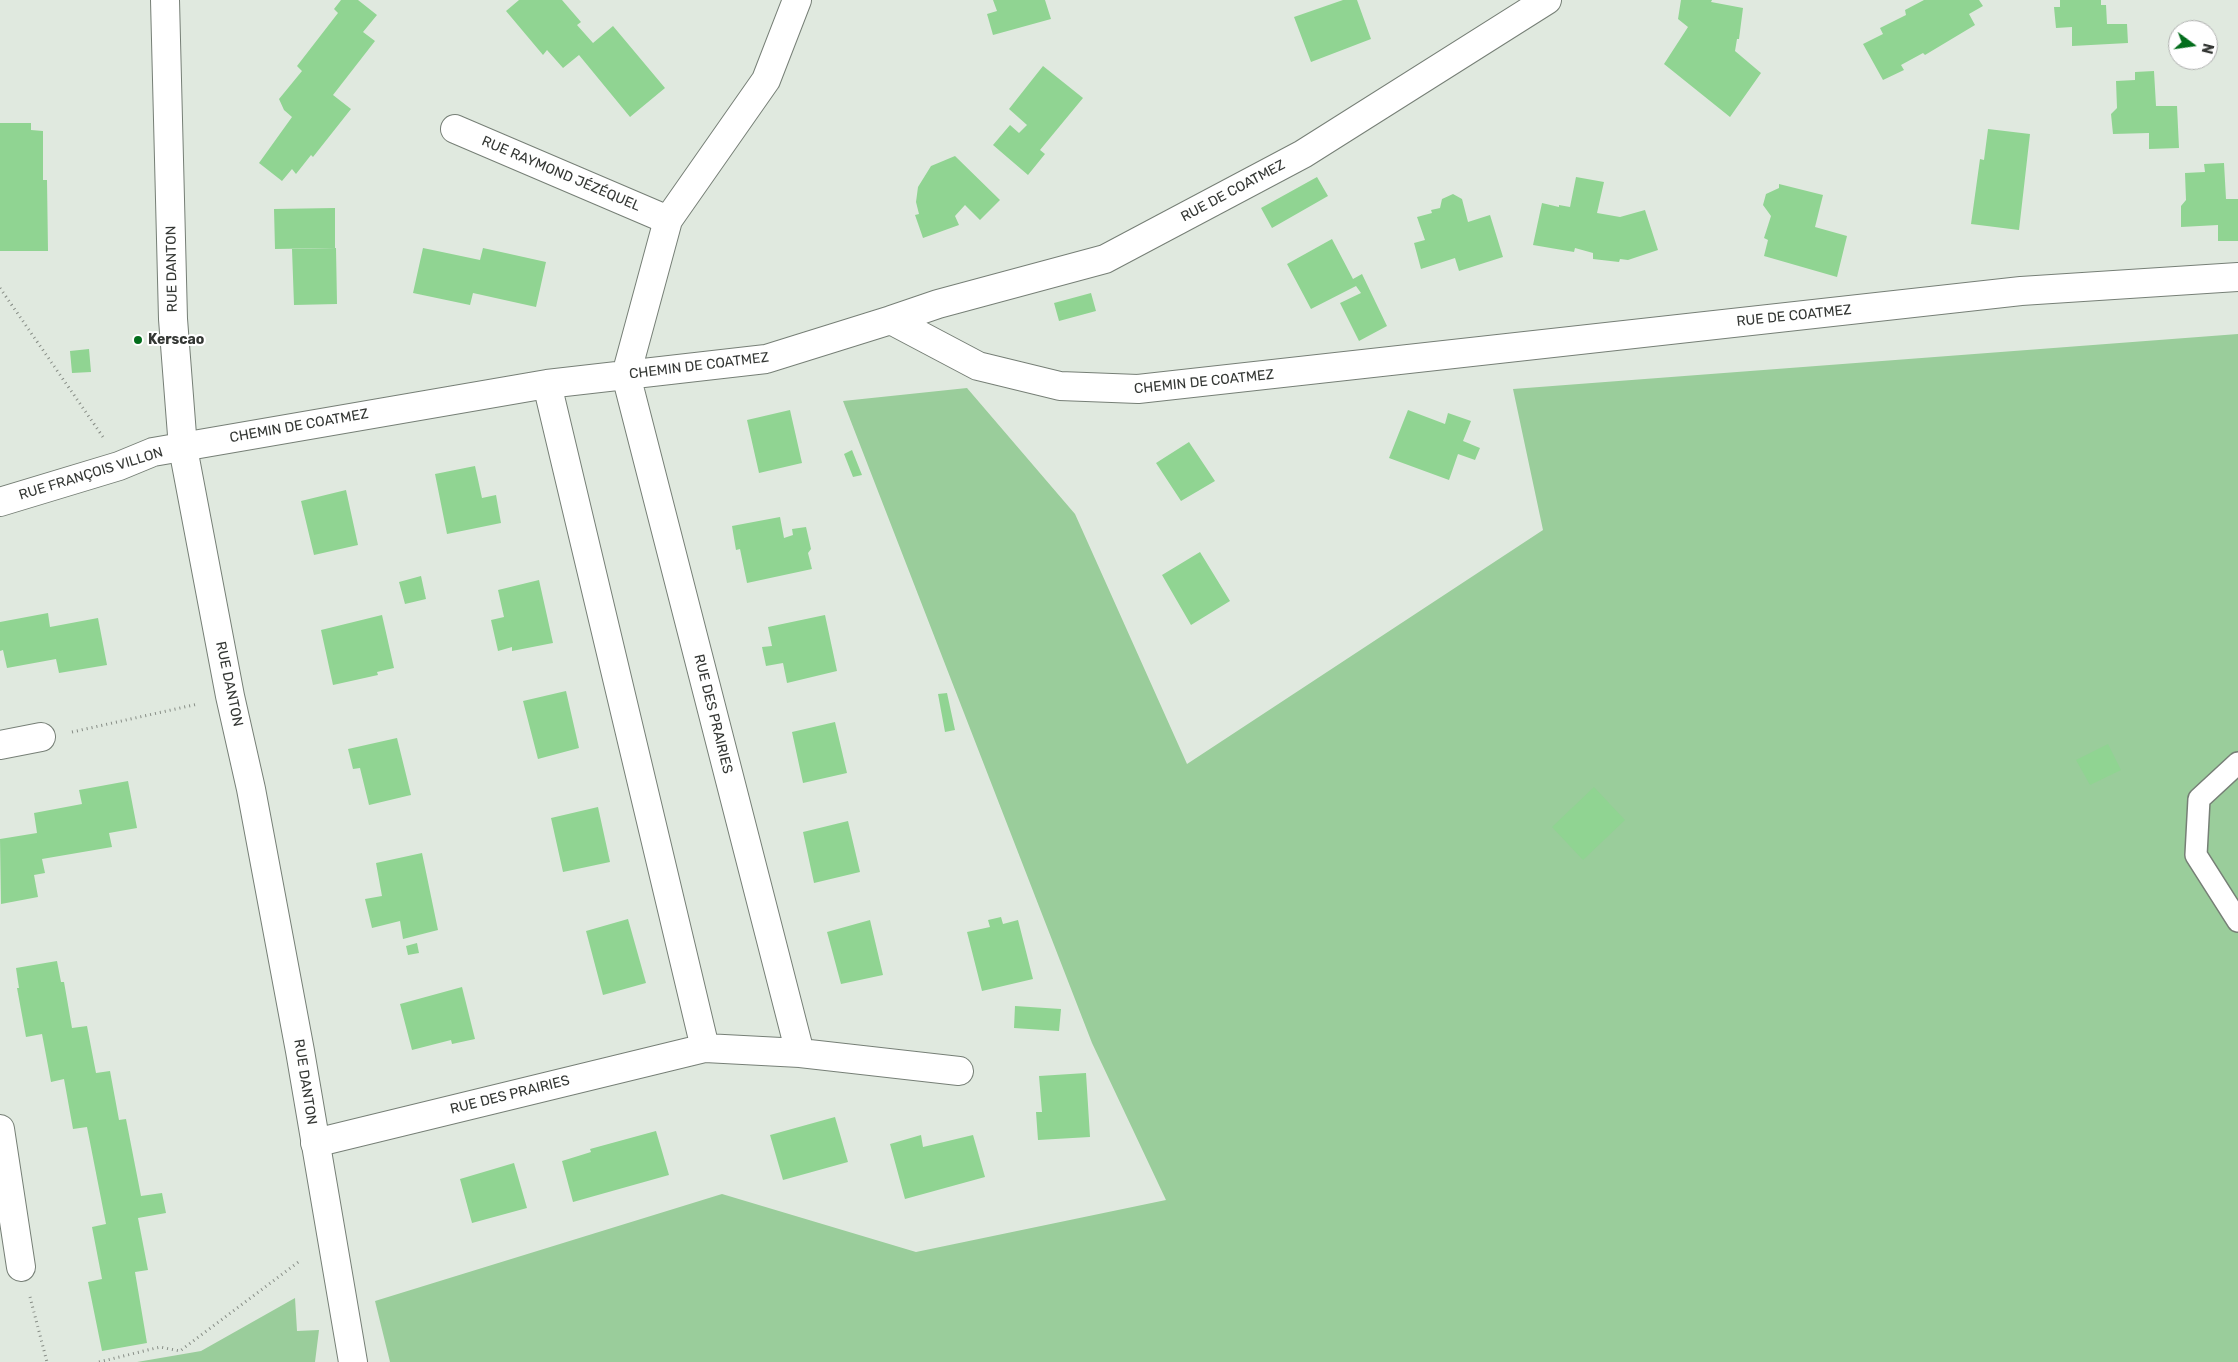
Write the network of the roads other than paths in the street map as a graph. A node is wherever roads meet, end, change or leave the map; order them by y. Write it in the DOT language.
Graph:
graph roads {
  1 [pos="165,0"];
  2 [pos="796,0"];
  3 [pos="1547,0"];
  4 [pos="454,129"];
  5 [pos="668,220"];
  6 [pos="2238,277"];
  7 [pos="890,320"];
  8 [pos="1352,367"];
  9 [pos="626,375"];
  10 [pos="547,384"];
  11 [pos="183,448"];
  12 [pos="0,502"];
  13 [pos="41,737"];
  14 [pos="0,745"];
  15 [pos="2238,763"];
  16 [pos="2238,920"];
  17 [pos="705,1048"];
  18 [pos="800,1052"];
  19 [pos="959,1071"];
  20 [pos="0,1129"];
  21 [pos="315,1143"];
  22 [pos="21,1268"];
  23 [pos="353,1362"];
  1 -- 11 [label="street, RUE DANTON"];
  2 -- 5 [label="street"];
  3 -- 7 [label="street, RUE DE COATMEZ"];
  4 -- 5 [label="street, RUE RAYMOND JÉZÉQUEL"];
  5 -- 9 [label="street"];
  6 -- 8 [label="street, RUE DE COATMEZ"];
  7 -- 8 [label="street, CHEMIN DE COATMEZ"];
  7 -- 9 [label="street, CHEMIN DE COATMEZ"];
  9 -- 10 [label="street, CHEMIN DE COATMEZ"];
  9 -- 18 [label="street, RUE DES PRAIRIES"];
  10 -- 11 [label="street, CHEMIN DE COATMEZ"];
  10 -- 17 [label="street"];
  11 -- 12 [label="street, RUE FRANÇOIS VILLON"];
  11 -- 21 [label="street, RUE DANTON"];
  13 -- 14 [label="street"];
  15 -- 16 [label="lane"];
  17 -- 18 [label="street, RUE DES PRAIRIES"];
  17 -- 21 [label="street, RUE DES PRAIRIES"];
  18 -- 19 [label="street, RUE DES PRAIRIES"];
  20 -- 22 [label="street"];
  21 -- 23 [label="street, RUE DANTON"];
}
